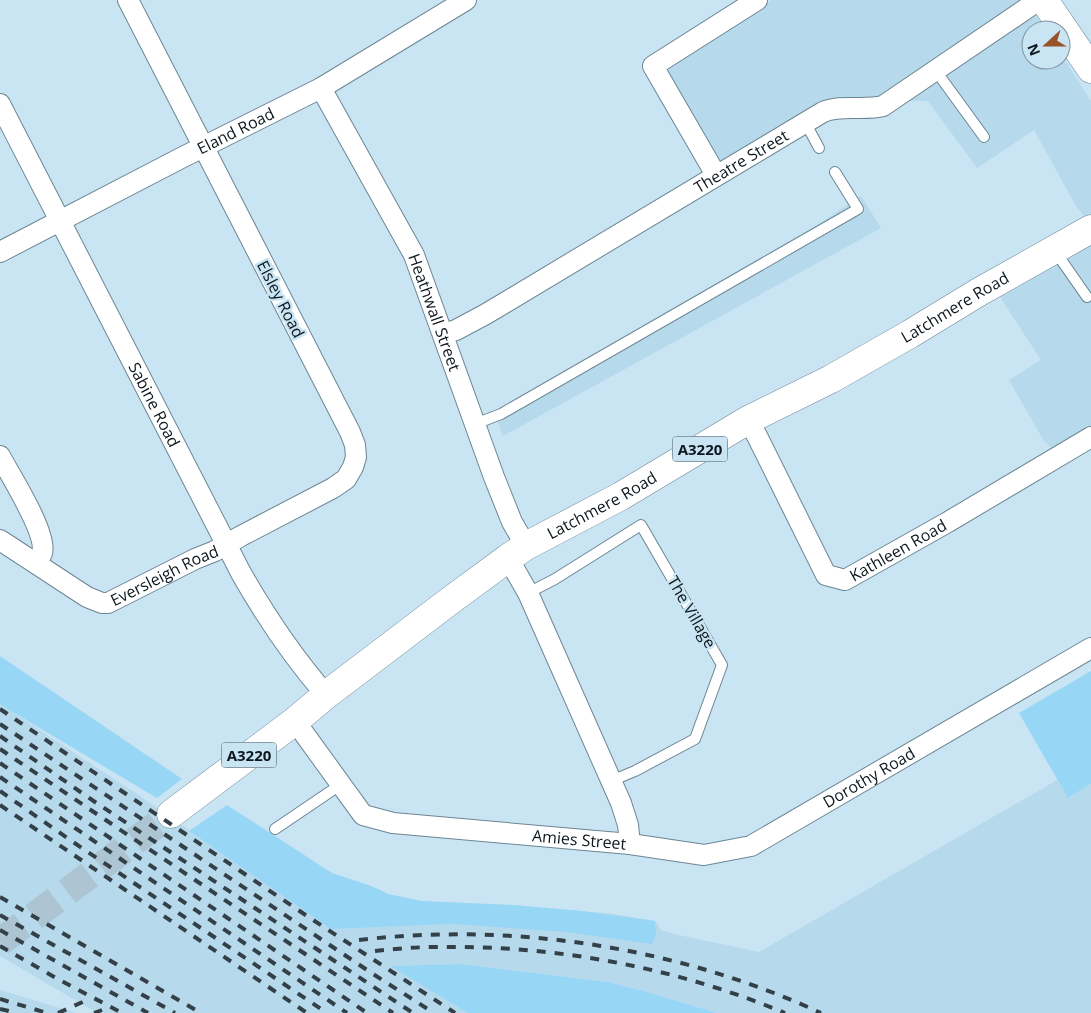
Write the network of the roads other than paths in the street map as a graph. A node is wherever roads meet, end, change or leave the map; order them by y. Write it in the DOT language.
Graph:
graph roads {
  1 [pos="128,0"];
  2 [pos="466,0"];
  3 [pos="757,0"];
  4 [pos="1039,0"];
  5 [pos="1044,0"];
  6 [pos="1091,69"];
  7 [pos="936,71"];
  8 [pos="321,88"];
  9 [pos="0,104"];
  10 [pos="805,122"];
  11 [pos="984,137"];
  12 [pos="204,147"];
  13 [pos="819,148"];
  14 [pos="835,172"];
  15 [pos="716,176"];
  16 [pos="60,220"];
  17 [pos="1091,229"];
  18 [pos="1054,250"];
  19 [pos="0,252"];
  20 [pos="1087,297"];
  21 [pos="443,334"];
  22 [pos="748,420"];
  23 [pos="475,424"];
  24 [pos="1091,437"];
  25 [pos="0,456"];
  26 [pos="0,540"];
  27 [pos="227,545"];
  28 [pos="517,552"];
  29 [pos="36,563"];
  30 [pos="528,593"];
  31 [pos="1091,648"];
  32 [pos="326,695"];
  33 [pos="295,721"];
  34 [pos="611,781"];
  35 [pos="340,785"];
  36 [pos="171,814"];
  37 [pos="275,829"];
  38 [pos="630,844"];
  1 -- 12 [label="street, Elsley Road"];
  2 -- 8 [label="street, Eland Road"];
  3 -- 15 [label="street"];
  4 -- 7 [label="street, Theatre Street"];
  5 -- 6 [label="main road"];
  7 -- 10 [label="street, Theatre Street"];
  7 -- 11 [label="lane"];
  8 -- 12 [label="street, Eland Road"];
  8 -- 21 [label="street, Heathwall Street"];
  9 -- 16 [label="street, Sabine Road"];
  10 -- 13 [label="lane"];
  10 -- 15 [label="street, Theatre Street"];
  12 -- 16 [label="street, Eland Road"];
  12 -- 27 [label="street, Elsley Road"];
  14 -- 23 [label="lane"];
  15 -- 21 [label="street, Theatre Street"];
  16 -- 19 [label="street, Eland Road"];
  16 -- 27 [label="street, Sabine Road"];
  17 -- 18 [label="main road, Latchmere Road / A3220"];
  18 -- 20 [label="lane"];
  18 -- 22 [label="main road, Latchmere Road / A3220"];
  21 -- 23 [label="street, Heathwall Street"];
  22 -- 24 [label="street, Kathleen Road"];
  22 -- 28 [label="main road, Latchmere Road / A3220"];
  23 -- 28 [label="street, Heathwall Street"];
  25 -- 29 [label="street"];
  26 -- 29 [label="street, Eversleigh Road"];
  27 -- 29 [label="street, Eversleigh Road"];
  27 -- 32 [label="street, Sabine Road"];
  28 -- 30 [label="street, Amies Street"];
  28 -- 32 [label="main road, Latchmere Road / A3220"];
  30 -- 34 [label="street, Amies Street"];
  30 -- 34 [label="lane, The Village"];
  31 -- 38 [label="street, Dorothy Road"];
  32 -- 33 [label="main road, Latchmere Road / A3220"];
  33 -- 35 [label="street, Amies Street"];
  33 -- 36 [label="main road, Latchmere Road / A3220"];
  34 -- 38 [label="street, Amies Street"];
  35 -- 37 [label="lane"];
  35 -- 38 [label="street, Amies Street"];
}
